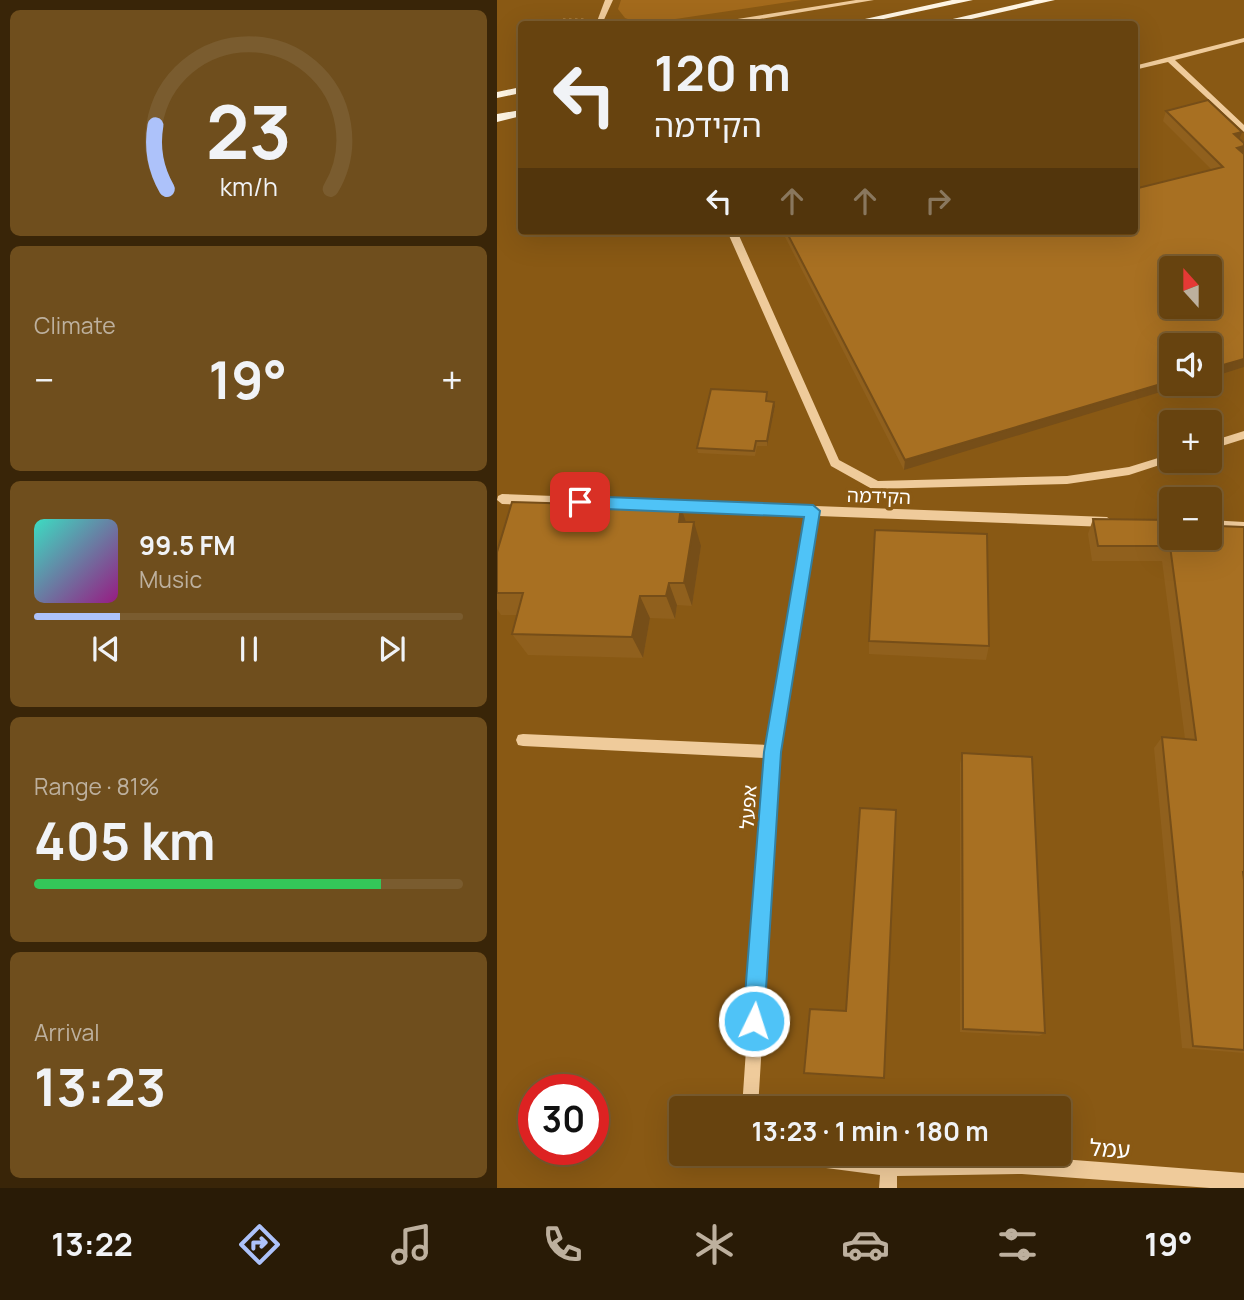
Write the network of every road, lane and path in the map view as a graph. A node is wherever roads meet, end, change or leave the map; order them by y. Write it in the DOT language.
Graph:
graph roads {
  1 [pos="609,0"];
  2 [pos="870,0"];
  3 [pos="968,0"];
  4 [pos="1051,0"];
  5 [pos="603,21"];
  6 [pos="738,21"];
  7 [pos="862,21"];
  8 [pos="950,21"];
  9 [pos="1244,40"];
  10 [pos="1169,59"];
  11 [pos="1138,66"];
  12 [pos="518,91"];
  13 [pos="497,95"];
  14 [pos="518,114"];
  15 [pos="497,118"];
  16 [pos="1244,130"];
  17 [pos="734,235"];
  18 [pos="1244,435"];
  19 [pos="1222,442"];
  20 [pos="1159,462"];
  21 [pos="502,499"];
  22 [pos="813,511"];
  23 [pos="1116,522"];
  24 [pos="1222,526"];
  25 [pos="1244,527"];
  26 [pos="523,740"];
  27 [pos="773,752"];
  28 [pos="751,1096"];
  29 [pos="874,1166"];
  30 [pos="889,1168"];
  31 [pos="1244,1182"];
  32 [pos="888,1188"];
  1 -- 5 [label="street"];
  2 -- 6 [label="street"];
  3 -- 7 [label="main road"];
  4 -- 8 [label="main road"];
  9 -- 10 [label="street"];
  10 -- 11 [label="street"];
  10 -- 16 [label="street"];
  12 -- 13 [label="main road"];
  14 -- 15 [label="main road"];
  17 -- 20 [label="street"];
  18 -- 19 [label="street"];
  21 -- 22 [label="street, הקידמה"];
  22 -- 23 [label="street, הקידמה"];
  22 -- 27 [label="street, אפעל"];
  24 -- 25 [label="street"];
  26 -- 27 [label="street"];
  27 -- 28 [label="street, אפעל"];
  29 -- 30 [label="street"];
  30 -- 31 [label="street, עמל"];
  30 -- 32 [label="street"];
}
